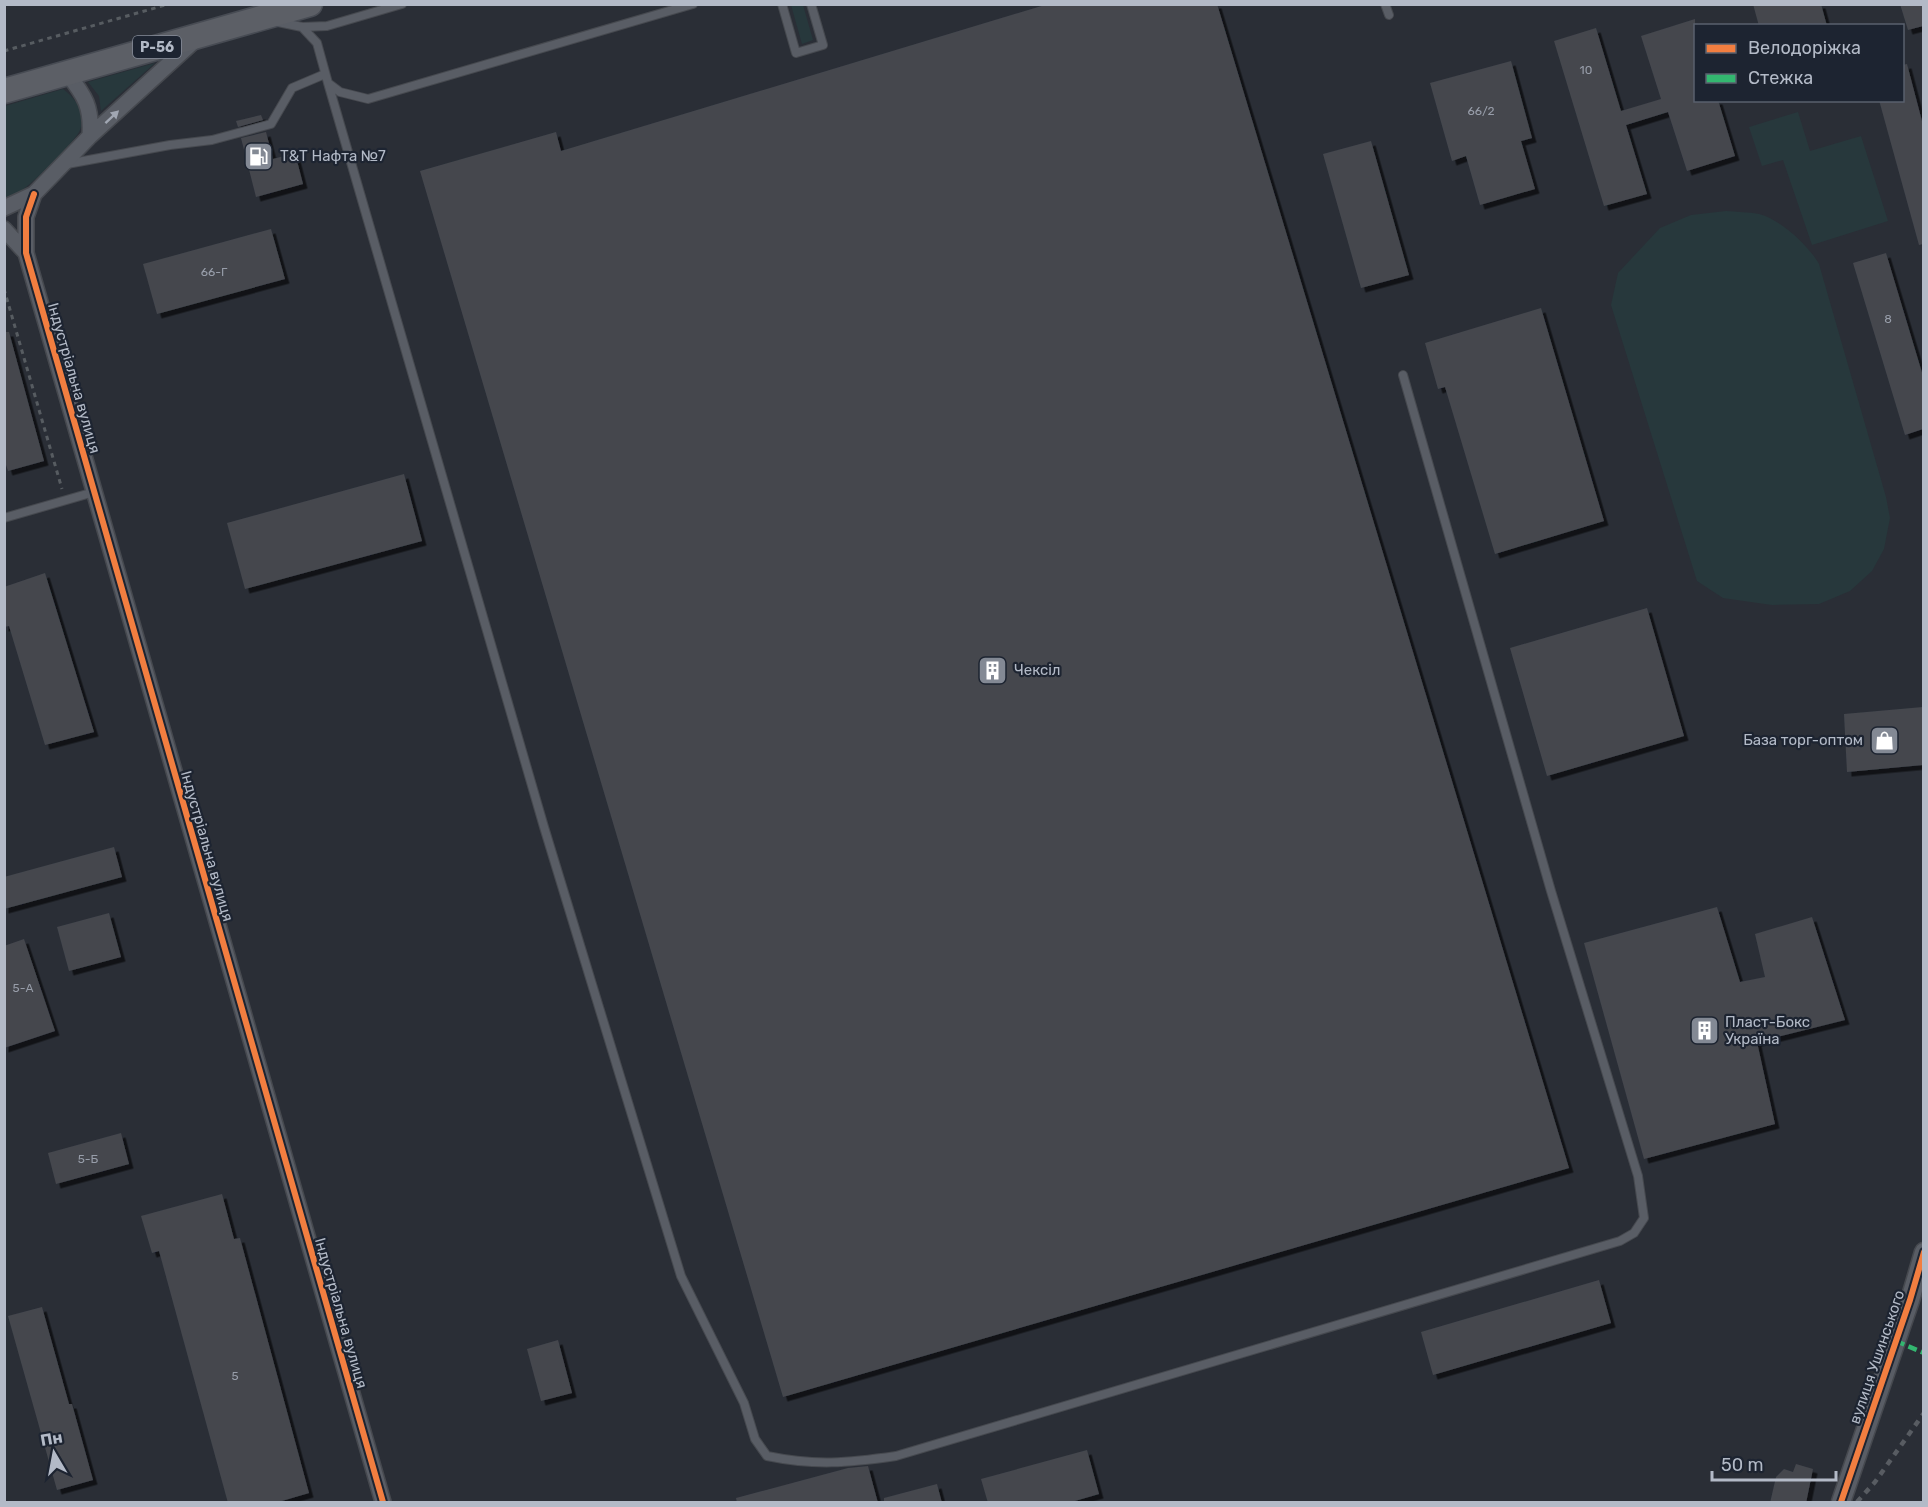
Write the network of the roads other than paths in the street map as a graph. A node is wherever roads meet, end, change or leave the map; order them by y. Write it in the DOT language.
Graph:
graph roads {
  1 [pos="402,4"];
  2 [pos="693,4"];
  3 [pos="782,4"];
  4 [pos="811,4"];
  5 [pos="1385,4"];
  6 [pos="1389,15"];
  7 [pos="306,16"];
  8 [pos="327,26"];
  9 [pos="201,35"];
  10 [pos="317,43"];
  11 [pos="67,73"];
  12 [pos="325,74"];
  13 [pos="328,83"];
  14 [pos="4,91"];
  15 [pos="90,136"];
  16 [pos="62,165"];
  17 [pos="34,194"];
  18 [pos="4,208"];
  19 [pos="4,229"];
  20 [pos="26,253"];
  21 [pos="1403,375"];
  22 [pos="93,492"];
  23 [pos="4,518"];
  24 [pos="1923,1252"];
  25 [pos="383,1503"];
  26 [pos="1841,1503"];
  1 -- 8 [label="lane"];
  2 -- 13 [label="lane"];
  3 -- 4 [label="lane"];
  5 -- 6 [label="lane"];
  7 -- 8 [label="lane"];
  7 -- 9 [label="main road, Р-56"];
  7 -- 10 [label="lane"];
  8 -- 10 [label="lane"];
  9 -- 11 [label="main road, Р-56"];
  15 -- 9 [label="street, one-way"];
  10 -- 12 [label="lane"];
  11 -- 14 [label="main road, Р-56"];
  11 -- 15 [label="street"];
  12 -- 13 [label="lane"];
  12 -- 16 [label="lane"];
  13 -- 21 [label="lane"];
  15 -- 16 [label="street"];
  16 -- 17 [label="street"];
  17 -- 18 [label="street"];
  17 -- 20 [label="street, Індустріальна вулиця"];
  19 -- 20 [label="street, Індустріальна вулиця"];
  20 -- 22 [label="street, Індустріальна вулиця"];
  22 -- 23 [label="lane"];
  22 -- 25 [label="street, Індустріальна вулиця"];
  24 -- 26 [label="street, вулиця Ушинського"];
}
